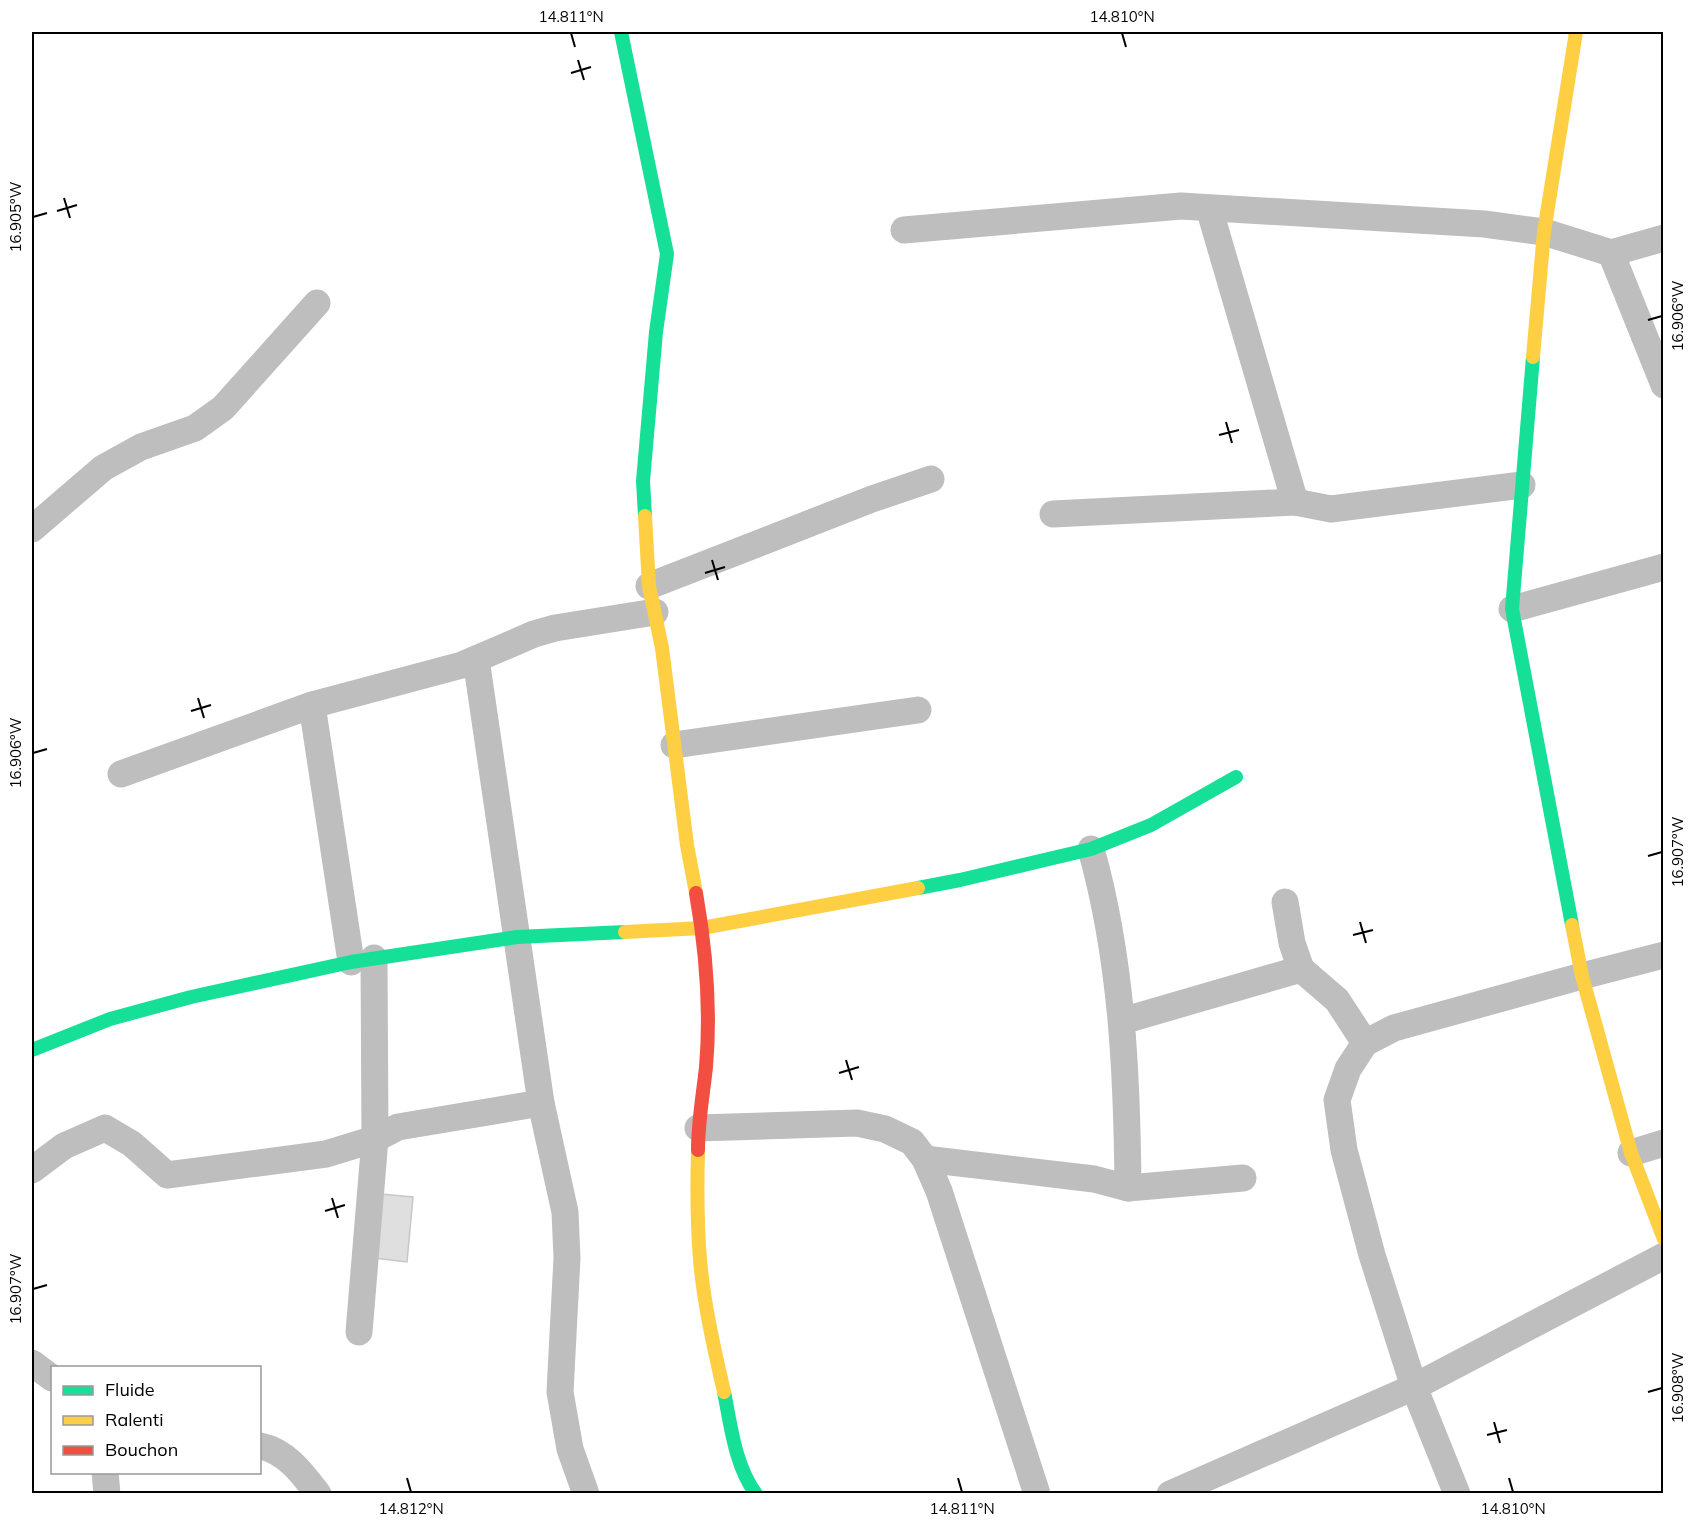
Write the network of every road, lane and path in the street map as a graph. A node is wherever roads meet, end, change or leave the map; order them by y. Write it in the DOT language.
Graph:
graph roads {
  1 [pos="1576,32"];
  2 [pos="624,33"];
  3 [pos="1209,208"];
  4 [pos="904,230"];
  5 [pos="1544,232"];
  6 [pos="1664,238"];
  7 [pos="1611,253"];
  8 [pos="317,303"];
  9 [pos="1664,385"];
  10 [pos="932,479"];
  11 [pos="1522,485"];
  12 [pos="1295,502"];
  13 [pos="1053,514"];
  14 [pos="32,529"];
  15 [pos="1664,567"];
  16 [pos="652,599"];
  17 [pos="1512,609"];
  18 [pos="476,660"];
  19 [pos="312,705"];
  20 [pos="918,710"];
  21 [pos="674,745"];
  22 [pos="121,774"];
  23 [pos="1236,777"];
  24 [pos="1090,849"];
  25 [pos="1285,902"];
  26 [pos="702,928"];
  27 [pos="517,937"];
  28 [pos="1664,955"];
  29 [pos="363,960"];
  30 [pos="1301,969"];
  31 [pos="1582,976"];
  32 [pos="1122,1021"];
  33 [pos="1365,1043"];
  34 [pos="32,1050"];
  35 [pos="541,1103"];
  36 [pos="698,1128"];
  37 [pos="375,1139"];
  38 [pos="1664,1143"];
  39 [pos="1631,1153"];
  40 [pos="925,1159"];
  41 [pos="32,1170"];
  42 [pos="1243,1178"];
  43 [pos="1128,1188"];
  44 [pos="1664,1239"];
  45 [pos="1664,1256"];
  46 [pos="359,1332"];
  47 [pos="32,1364"];
  48 [pos="51,1377"];
  49 [pos="1414,1387"];
  50 [pos="261,1446"];
  51 [pos="105,1474"];
  52 [pos="107,1494"];
  53 [pos="318,1494"];
  54 [pos="586,1494"];
  55 [pos="756,1494"];
  56 [pos="1037,1494"];
  57 [pos="1170,1494"];
  58 [pos="1457,1494"];
  1 -- 5 [label="street"];
  2 -- 16 [label="street"];
  3 -- 4 [label="street"];
  3 -- 5 [label="street"];
  3 -- 12 [label="street"];
  5 -- 7 [label="street"];
  5 -- 11 [label="street"];
  6 -- 7 [label="street"];
  7 -- 9 [label="street"];
  8 -- 14 [label="street"];
  10 -- 16 [label="street"];
  11 -- 12 [label="street"];
  11 -- 17 [label="street"];
  12 -- 13 [label="street"];
  15 -- 17 [label="street"];
  16 -- 18 [label="street"];
  16 -- 21 [label="street"];
  17 -- 31 [label="street"];
  18 -- 19 [label="street"];
  18 -- 27 [label="street"];
  19 -- 22 [label="street"];
  19 -- 29 [label="street"];
  20 -- 21 [label="street"];
  21 -- 26 [label="street"];
  23 -- 24 [label="street"];
  24 -- 26 [label="street"];
  24 -- 32 [label="street"];
  25 -- 30 [label="street"];
  26 -- 27 [label="street"];
  26 -- 36 [label="street"];
  27 -- 29 [label="street"];
  27 -- 35 [label="street"];
  28 -- 31 [label="street"];
  29 -- 34 [label="street"];
  29 -- 37 [label="street"];
  30 -- 32 [label="street"];
  30 -- 33 [label="street"];
  31 -- 33 [label="street"];
  31 -- 39 [label="street"];
  32 -- 43 [label="street"];
  33 -- 49 [label="street"];
  35 -- 37 [label="street"];
  35 -- 54 [label="street"];
  36 -- 40 [label="street"];
  36 -- 55 [label="street"];
  37 -- 41 [label="street"];
  37 -- 46 [label="street"];
  38 -- 39 [label="street"];
  39 -- 44 [label="street"];
  40 -- 43 [label="street"];
  40 -- 56 [label="street"];
  42 -- 43 [label="street"];
  45 -- 49 [label="street"];
  47 -- 48 [label="street"];
  49 -- 57 [label="street"];
  49 -- 58 [label="street"];
  50 -- 53 [label="street"];
  51 -- 52 [label="street"];
}
